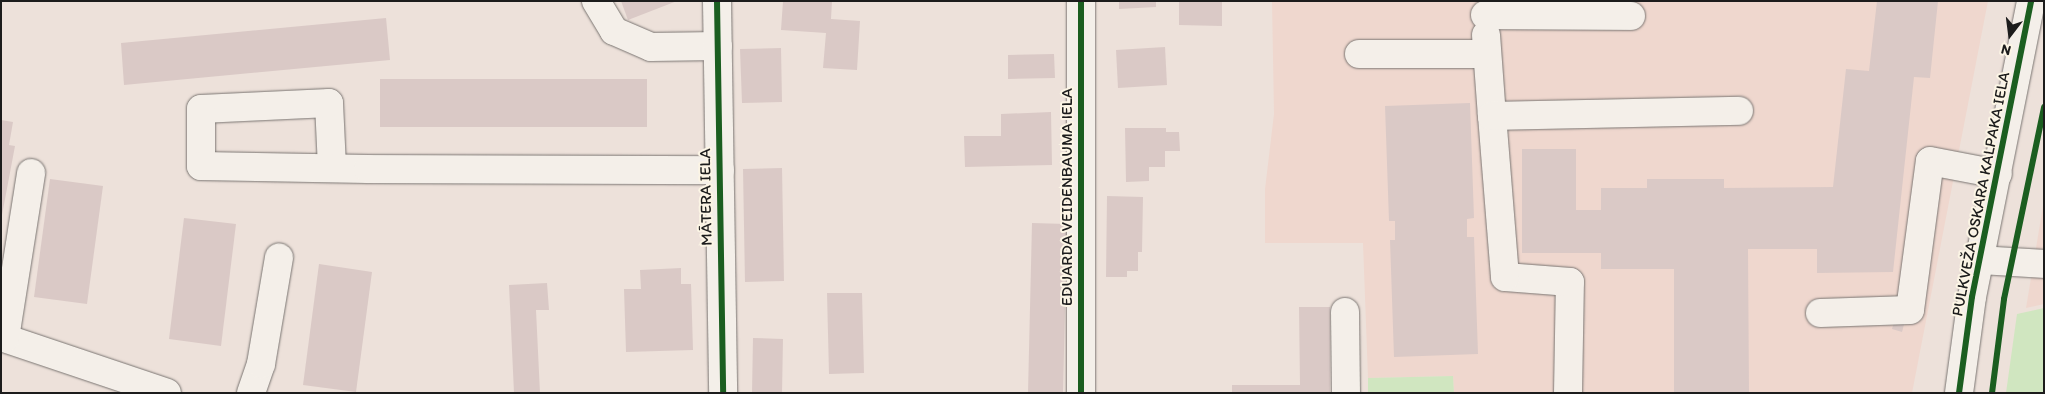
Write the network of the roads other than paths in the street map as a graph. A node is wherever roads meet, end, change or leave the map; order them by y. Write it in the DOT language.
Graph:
graph roads {
  1 [pos="596,1"];
  2 [pos="717,1"];
  3 [pos="1081,1"];
  4 [pos="2032,1"];
  5 [pos="1484,8"];
  6 [pos="1631,16"];
  7 [pos="718,46"];
  8 [pos="1359,54"];
  9 [pos="1488,54"];
  10 [pos="1739,111"];
  11 [pos="1492,116"];
  12 [pos="332,168"];
  13 [pos="720,170"];
  14 [pos="31,173"];
  15 [pos="1998,174"];
  16 [pos="279,258"];
  17 [pos="1979,260"];
  18 [pos="2044,264"];
  19 [pos="1345,312"];
  20 [pos="1820,313"];
  21 [pos="3,338"];
  22 [pos="167,393"];
  23 [pos="251,393"];
  24 [pos="723,393"];
  25 [pos="1081,393"];
  26 [pos="1346,393"];
  27 [pos="1568,393"];
  28 [pos="1959,393"];
  1 -- 7 [label="street"];
  2 -- 7 [label="street, MĀTERA IELA"];
  3 -- 25 [label="street, EDUARDA VEIDENBAUMA IELA"];
  4 -- 15 [label="street, PULKVEŽA OSKARA KALPAKA IELA"];
  5 -- 6 [label="street"];
  5 -- 9 [label="street"];
  7 -- 13 [label="street, MĀTERA IELA"];
  8 -- 9 [label="street"];
  9 -- 11 [label="street"];
  10 -- 11 [label="street"];
  11 -- 27 [label="street"];
  12 -- 12 [label="street"];
  12 -- 13 [label="street"];
  13 -- 24 [label="street, MĀTERA IELA"];
  14 -- 21 [label="street"];
  15 -- 17 [label="street, PULKVEŽA OSKARA KALPAKA IELA"];
  15 -- 20 [label="street"];
  16 -- 23 [label="street"];
  17 -- 18 [label="street"];
  17 -- 28 [label="street, PULKVEŽA OSKARA KALPAKA IELA"];
  19 -- 26 [label="street"];
  21 -- 22 [label="street"];
}
